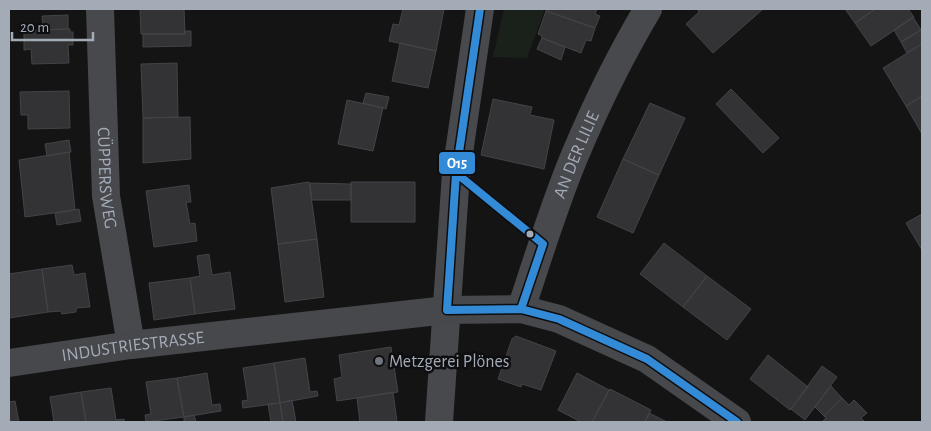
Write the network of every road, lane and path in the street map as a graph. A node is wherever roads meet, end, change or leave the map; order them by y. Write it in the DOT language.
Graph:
graph roads {
  1 [pos="100,9"];
  2 [pos="480,9"];
  3 [pos="648,9"];
  4 [pos="447,310"];
  5 [pos="522,310"];
  6 [pos="131,345"];
  7 [pos="9,363"];
  8 [pos="439,422"];
  9 [pos="737,422"];
  1 -- 6 [label="street, CÜPPERSWEG"];
  2 -- 4 [label="street"];
  3 -- 5 [label="street, AN DER LILIE"];
  4 -- 5 [label="street, INDUSTRIESTRASSE"];
  4 -- 6 [label="street, INDUSTRIESTRASSE"];
  4 -- 8 [label="street"];
  5 -- 9 [label="street, INDUSTRIESTRASSE"];
  6 -- 7 [label="street, INDUSTRIESTRASSE"];
}
